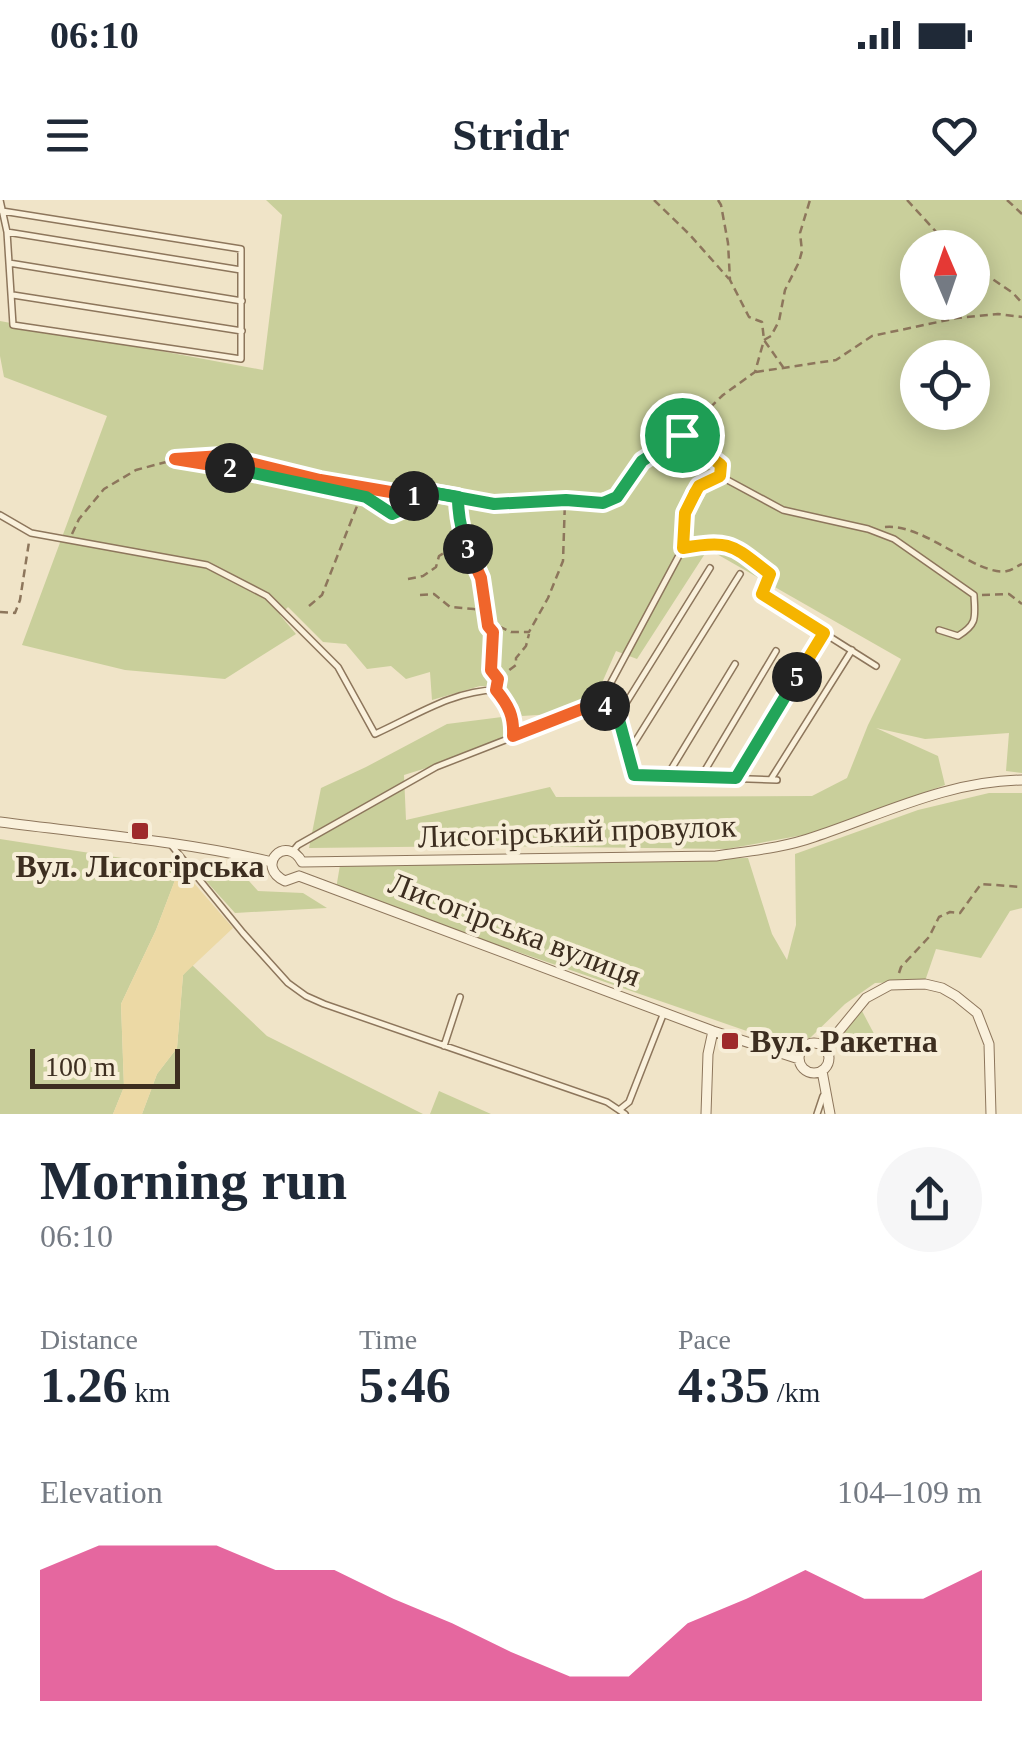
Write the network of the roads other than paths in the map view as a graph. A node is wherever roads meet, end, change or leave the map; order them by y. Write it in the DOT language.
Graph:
graph roads {
  1 [pos="0,200"];
  2 [pos="2,211"];
  3 [pos="7,232"];
  4 [pos="9,263"];
  5 [pos="241,270"];
  6 [pos="11,295"];
  7 [pos="242,300"];
  8 [pos="242,331"];
  9 [pos="0,515"];
  10 [pos="710,568"];
  11 [pos="740,574"];
  12 [pos="770,574"];
  13 [pos="939,630"];
  14 [pos="824,633"];
  15 [pos="852,650"];
  16 [pos="776,651"];
  17 [pos="735,664"];
  18 [pos="876,666"];
  19 [pos="600,702"];
  20 [pos="618,716"];
  21 [pos="513,736"];
  22 [pos="628,753"];
  23 [pos="666,776"];
  24 [pos="701,777"];
  25 [pos="736,778"];
  26 [pos="1022,780"];
  27 [pos="0,822"];
  28 [pos="170,843"];
  29 [pos="293,851"];
  30 [pos="272,862"];
  31 [pos="302,862"];
  32 [pos="337,862"];
  33 [pos="298,876"];
  34 [pos="331,887"];
  35 [pos="460,997"];
  36 [pos="664,1012"];
  37 [pos="713,1031"];
  38 [pos="444,1046"];
  39 [pos="825,1048"];
  40 [pos="800,1059"];
  41 [pos="822,1072"];
  42 [pos="826,1088"];
  43 [pos="622,1112"];
  44 [pos="706,1114"];
  45 [pos="817,1114"];
  46 [pos="830,1114"];
  47 [pos="991,1114"];
  1 -- 2 [label="lane"];
  2 -- 3 [label="lane"];
  2 -- 5 [label="lane"];
  3 -- 4 [label="lane"];
  3 -- 5 [label="lane"];
  4 -- 6 [label="lane"];
  4 -- 7 [label="lane"];
  5 -- 7 [label="lane"];
  6 -- 8 [label="lane"];
  6 -- 8 [label="lane"];
  7 -- 8 [label="lane"];
  9 -- 21 [label="lane"];
  10 -- 20 [label="lane"];
  11 -- 22 [label="lane"];
  12 -- 14 [label="lane"];
  13 -- 19 [label="lane"];
  14 -- 15 [label="lane"];
  14 -- 25 [label="lane"];
  15 -- 18 [label="lane"];
  15 -- 25 [label="lane"];
  16 -- 24 [label="lane"];
  17 -- 23 [label="lane"];
  19 -- 20 [label="lane"];
  19 -- 21 [label="lane"];
  20 -- 22 [label="lane"];
  21 -- 29 [label="lane"];
  22 -- 23 [label="lane"];
  23 -- 24 [label="lane"];
  24 -- 25 [label="lane"];
  26 -- 32 [label="street, Лисогірський провулок"];
  27 -- 28 [label="street"];
  28 -- 30 [label="street"];
  28 -- 38 [label="lane"];
  29 -- 30 [label="street"];
  29 -- 31 [label="street"];
  30 -- 33 [label="street"];
  31 -- 32 [label="street, Лисогірський провулок"];
  31 -- 33 [label="street"];
  32 -- 34 [label="street"];
  33 -- 34 [label="street, Лисогірська вулиця"];
  34 -- 36 [label="street, Лисогірська вулиця"];
  35 -- 38 [label="lane"];
  36 -- 37 [label="street, Лисогірська вулиця"];
  36 -- 43 [label="lane"];
  37 -- 40 [label="street, Лисогірська вулиця"];
  37 -- 44 [label="street"];
  38 -- 43 [label="lane"];
  39 -- 40 [label="street"];
  39 -- 41 [label="street"];
  39 -- 47 [label="street"];
  40 -- 41 [label="street"];
  41 -- 42 [label="street"];
  42 -- 45 [label="lane"];
  42 -- 46 [label="street"];
}
